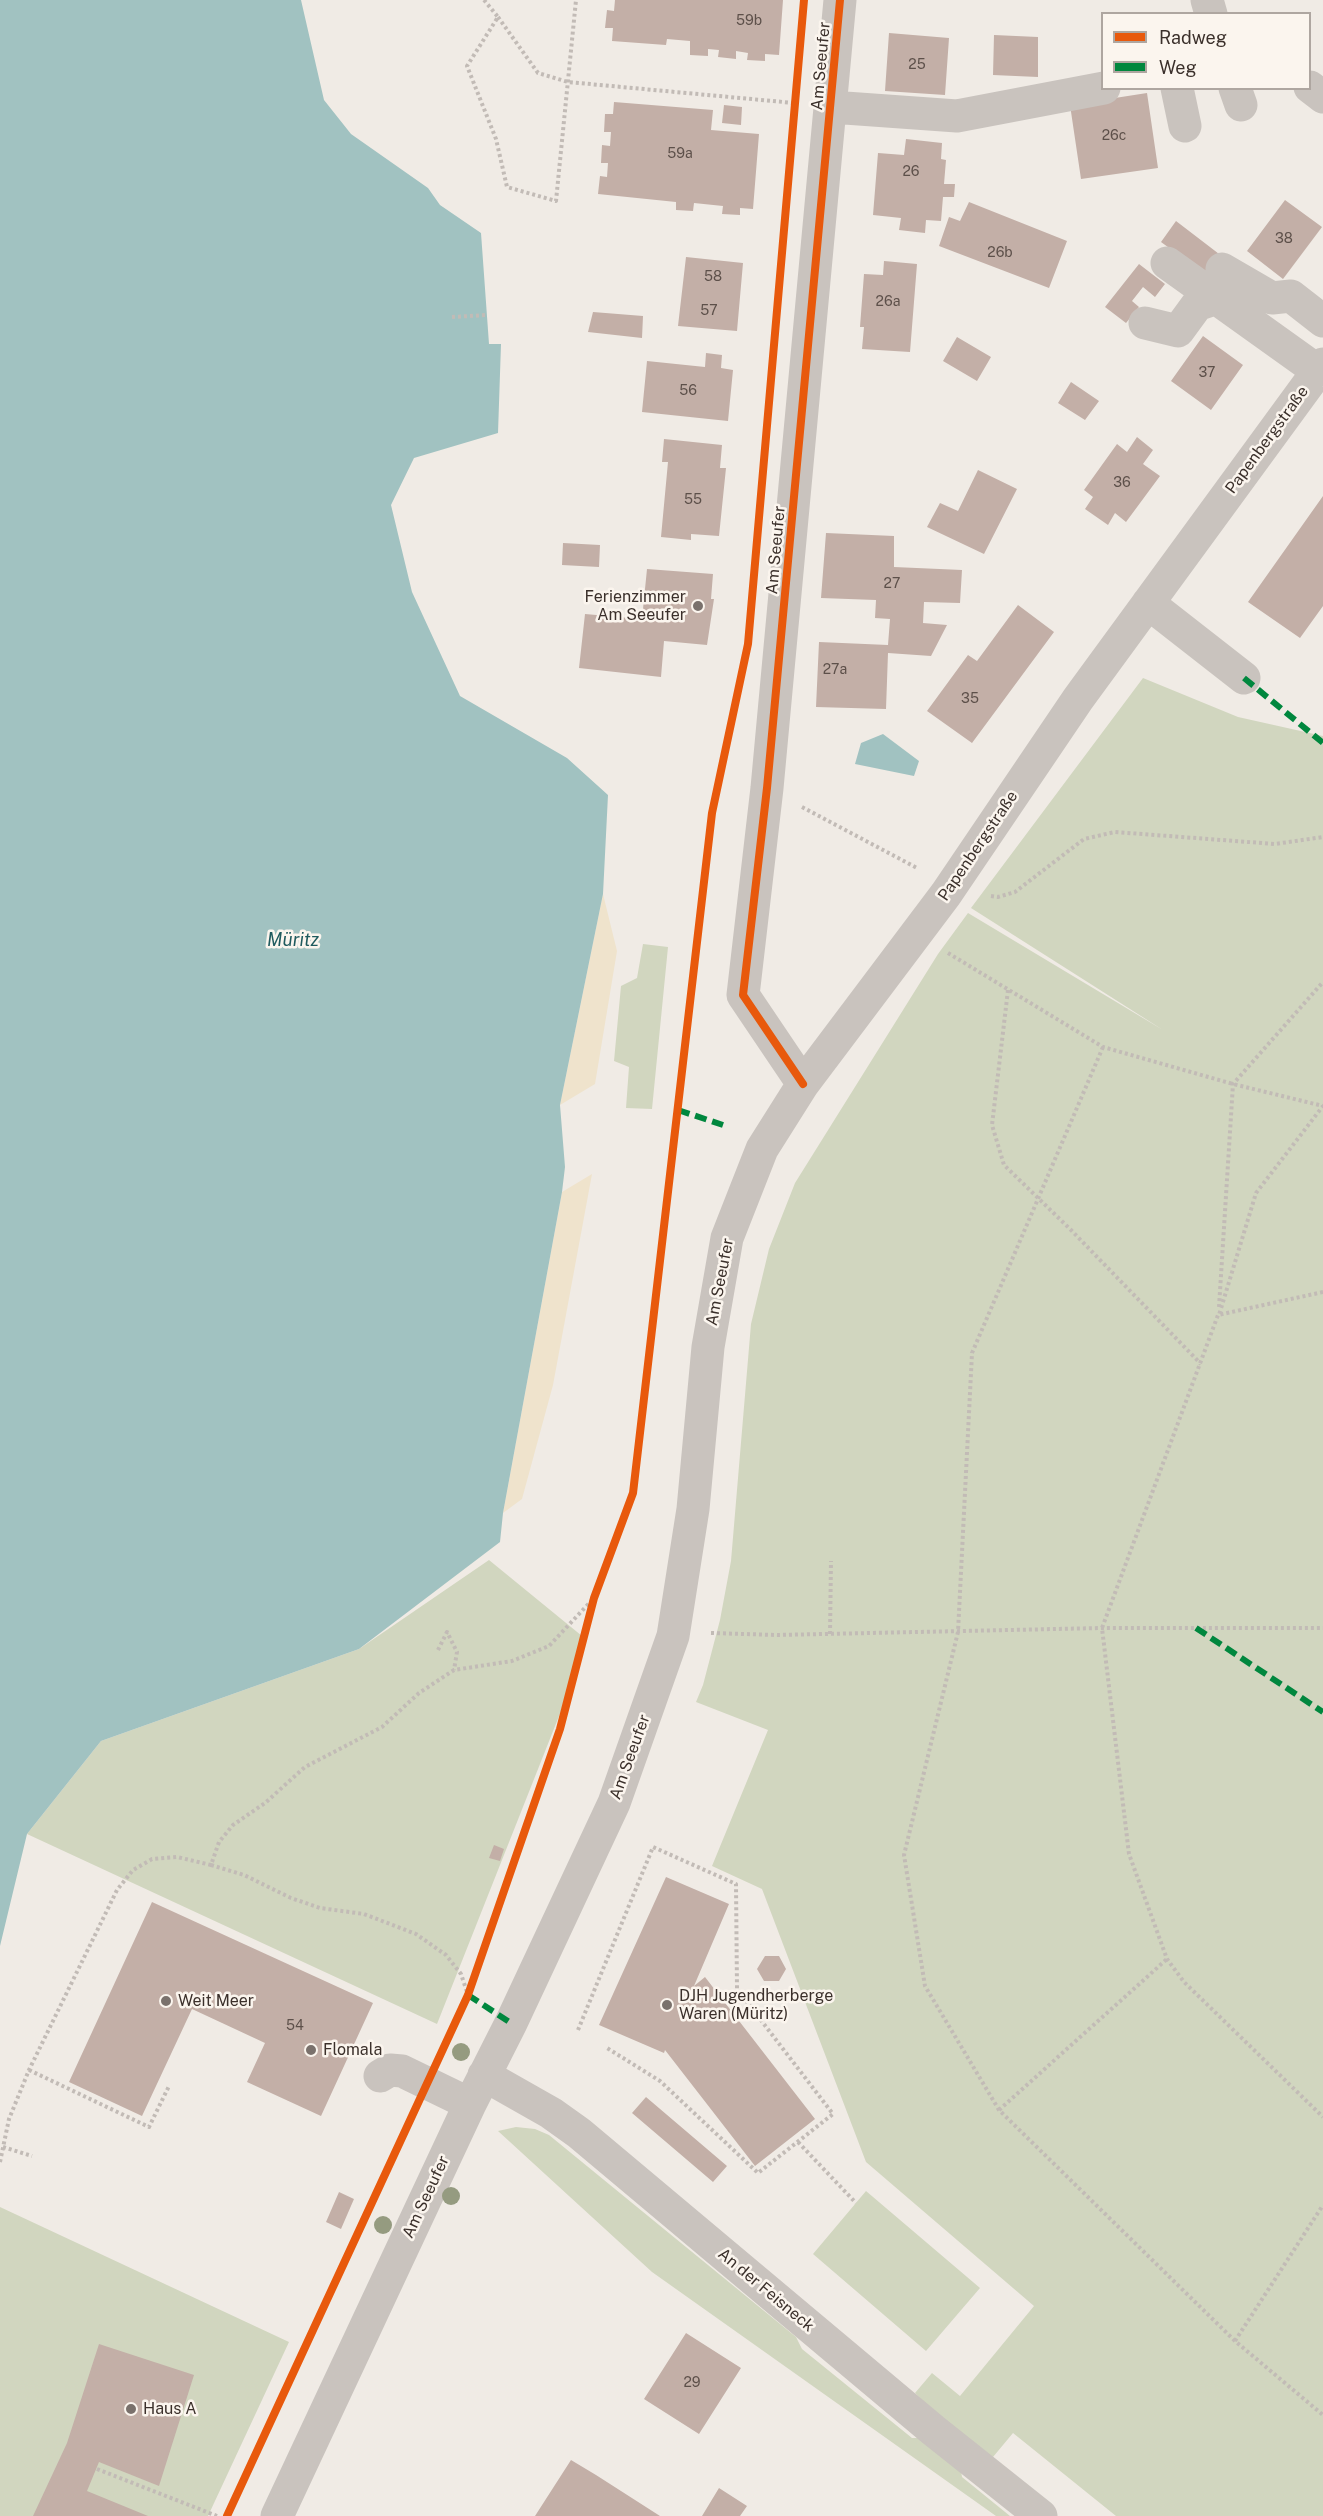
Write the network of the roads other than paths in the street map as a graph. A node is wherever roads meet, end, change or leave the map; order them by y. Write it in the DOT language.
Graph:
graph roads {
  1 [pos="840,0"];
  2 [pos="1311,88"];
  3 [pos="1101,89"];
  4 [pos="1177,90"];
  5 [pos="1323,97"];
  6 [pos="831,107"];
  7 [pos="1185,126"];
  8 [pos="1167,263"];
  9 [pos="1219,283"];
  10 [pos="1323,321"];
  11 [pos="1145,323"];
  12 [pos="1321,368"];
  13 [pos="1148,603"];
  14 [pos="1244,678"];
  15 [pos="803,1084"];
  16 [pos="380,2076"];
  17 [pos="477,2089"];
  18 [pos="277,2516"];
  19 [pos="1041,2516"];
  1 -- 6 [label="street, Am Seeufer"];
  2 -- 5 [label="street"];
  3 -- 6 [label="street"];
  4 -- 7 [label="street"];
  6 -- 15 [label="street, Am Seeufer"];
  8 -- 9 [label="street"];
  9 -- 10 [label="street"];
  9 -- 11 [label="street"];
  9 -- 12 [label="street"];
  12 -- 13 [label="street, Papenbergstraße"];
  13 -- 14 [label="street"];
  13 -- 15 [label="street, Papenbergstraße"];
  15 -- 17 [label="street, Am Seeufer"];
  16 -- 17 [label="street, An der Feisneck"];
  17 -- 18 [label="street, Am Seeufer"];
  17 -- 19 [label="street, An der Feisneck"];
}
